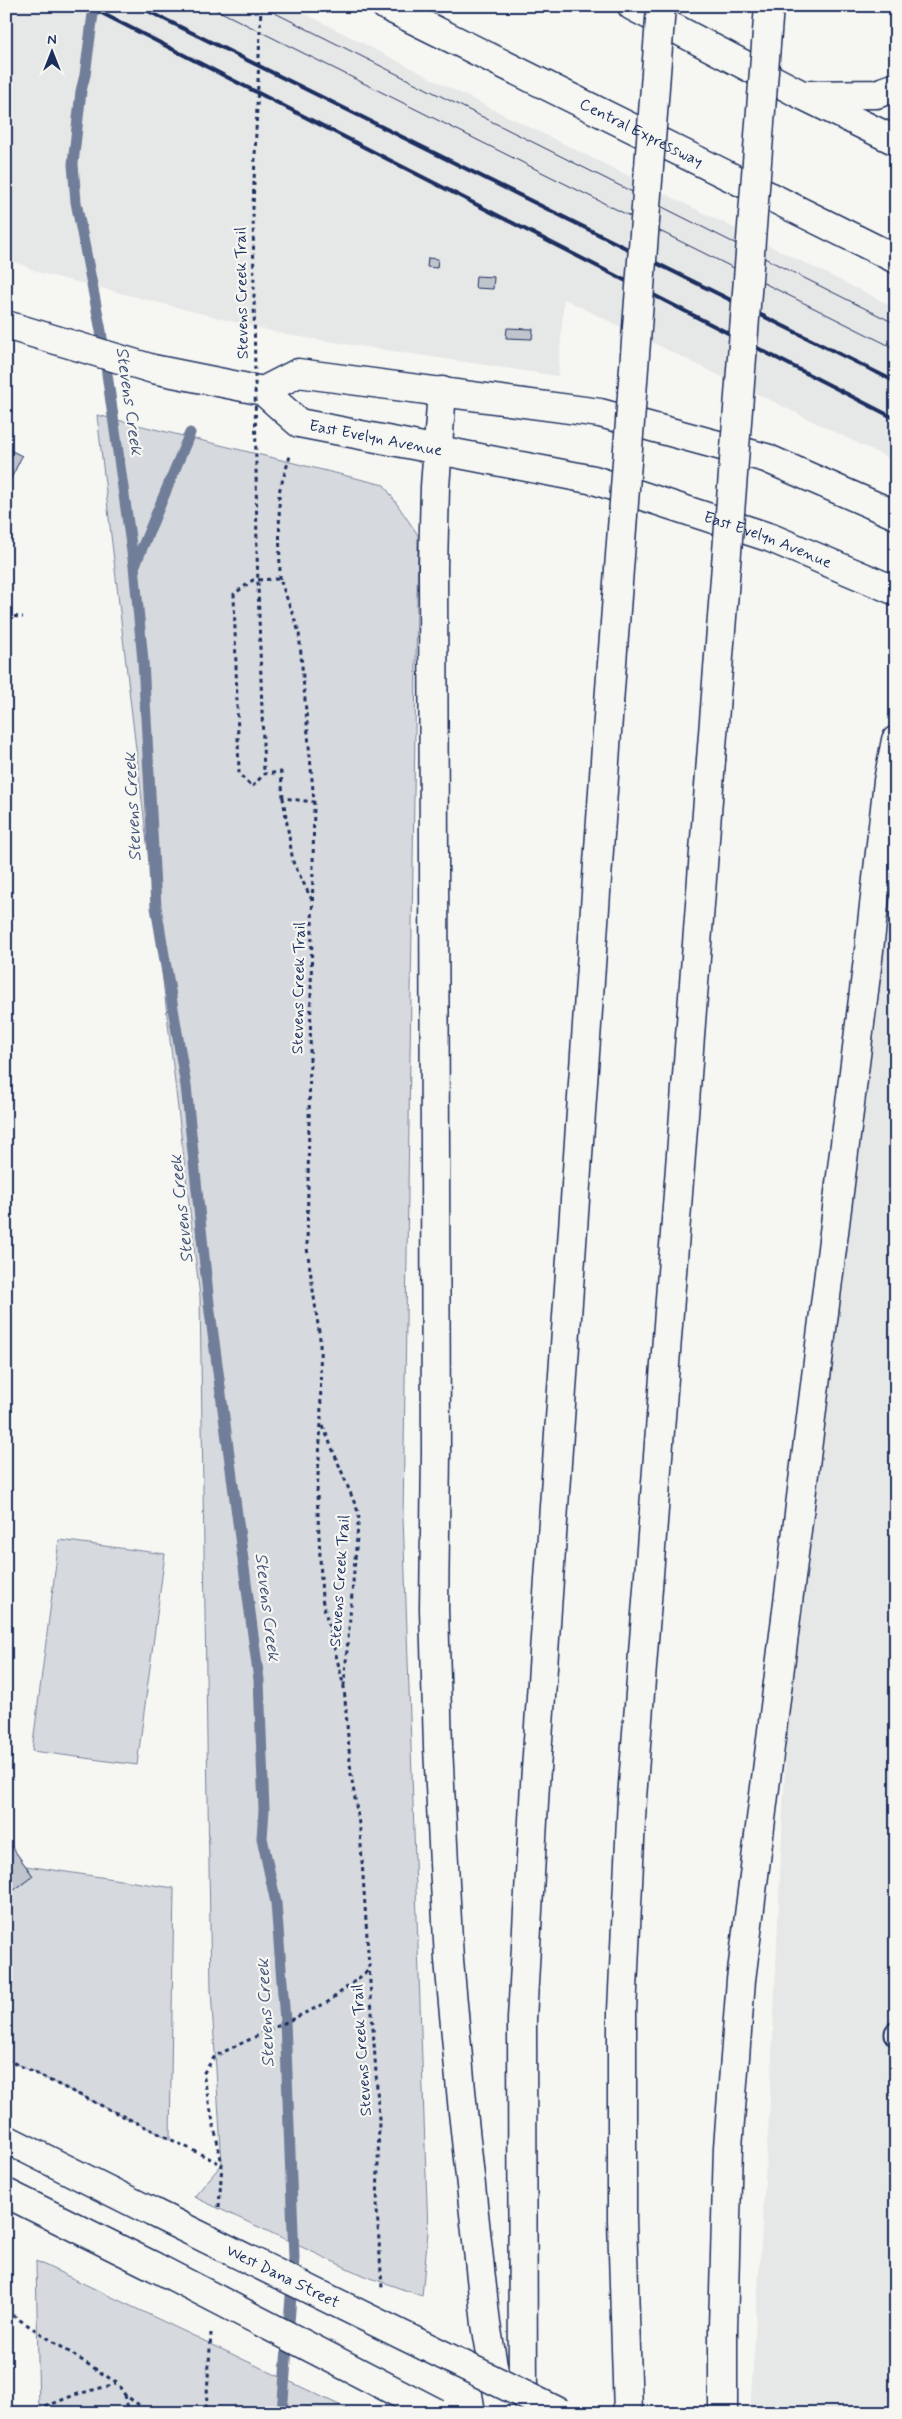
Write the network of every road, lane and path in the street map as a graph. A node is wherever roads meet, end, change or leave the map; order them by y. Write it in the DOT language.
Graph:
graph roads {
  1 [pos="262,6"];
  2 [pos="386,6"];
  3 [pos="632,6"];
  4 [pos="660,6"];
  5 [pos="769,6"];
  6 [pos="432,17"];
  7 [pos="896,87"];
  8 [pos="802,95"];
  9 [pos="896,141"];
  10 [pos="896,259"];
  11 [pos="17,329"];
  12 [pos="263,391"];
  13 [pos="442,391"];
  14 [pos="299,423"];
  15 [pos="438,450"];
  16 [pos="896,515"];
  17 [pos="280,579"];
  18 [pos="896,591"];
  19 [pos="6,616"];
  20 [pos="23,617"];
  21 [pos="6,736"];
  22 [pos="13,737"];
  23 [pos="896,740"];
  24 [pos="264,774"];
  25 [pos="282,798"];
  26 [pos="314,802"];
  27 [pos="312,900"];
  28 [pos="321,1423"];
  29 [pos="344,1687"];
  30 [pos="370,1970"];
  31 [pos="6,2059"];
  32 [pos="6,2139"];
  33 [pos="6,2193"];
  34 [pos="383,2297"];
  35 [pos="6,2311"];
  36 [pos="117,2383"];
  37 [pos="125,2395"];
  38 [pos="31,2413"];
  39 [pos="129,2413"];
  40 [pos="150,2413"];
  41 [pos="437,2413"];
  42 [pos="501,2413"];
  43 [pos="523,2413"];
  44 [pos="561,2413"];
  45 [pos="628,2413"];
  46 [pos="723,2413"];
  1 -- 24 [label="path, Stevens Creek Trail, bridge"];
  2 -- 6 [label="main road, Central Expressway"];
  3 -- 8 [label="main road"];
  4 -- 43 [label="main road, bridge"];
  5 -- 45 [label="main road, bridge"];
  6 -- 10 [label="main road, Central Expressway"];
  7 -- 8 [label="main road"];
  8 -- 9 [label="main road"];
  11 -- 12 [label="main road"];
  12 -- 13 [label="main road"];
  12 -- 14 [label="main road, East Evelyn Avenue"];
  13 -- 15 [label="main road"];
  13 -- 16 [label="main road"];
  14 -- 15 [label="main road, East Evelyn Avenue"];
  14 -- 17 [label="path, Stevens Creek Trail"];
  15 -- 18 [label="main road, East Evelyn Avenue"];
  15 -- 42 [label="main road"];
  17 -- 24 [label="path"];
  17 -- 26 [label="path, Stevens Creek Trail"];
  19 -- 20 [label="path"];
  21 -- 22 [label="path"];
  23 -- 46 [label="main road"];
  24 -- 25 [label="path"];
  25 -- 26 [label="path"];
  25 -- 27 [label="path"];
  26 -- 27 [label="path, Stevens Creek Trail"];
  27 -- 28 [label="path, Stevens Creek Trail"];
  28 -- 29 [label="path, Stevens Creek Trail"];
  28 -- 29 [label="path, Stevens Creek Trail"];
  29 -- 30 [label="path, Stevens Creek Trail"];
  30 -- 31 [label="path"];
  30 -- 34 [label="path, Stevens Creek Trail"];
  32 -- 44 [label="main road, West Dana Street, bridge"];
  33 -- 41 [label="main road, bridge"];
  35 -- 36 [label="path"];
  36 -- 37 [label="path"];
  36 -- 38 [label="path"];
  37 -- 39 [label="path"];
  37 -- 40 [label="path"];
}
